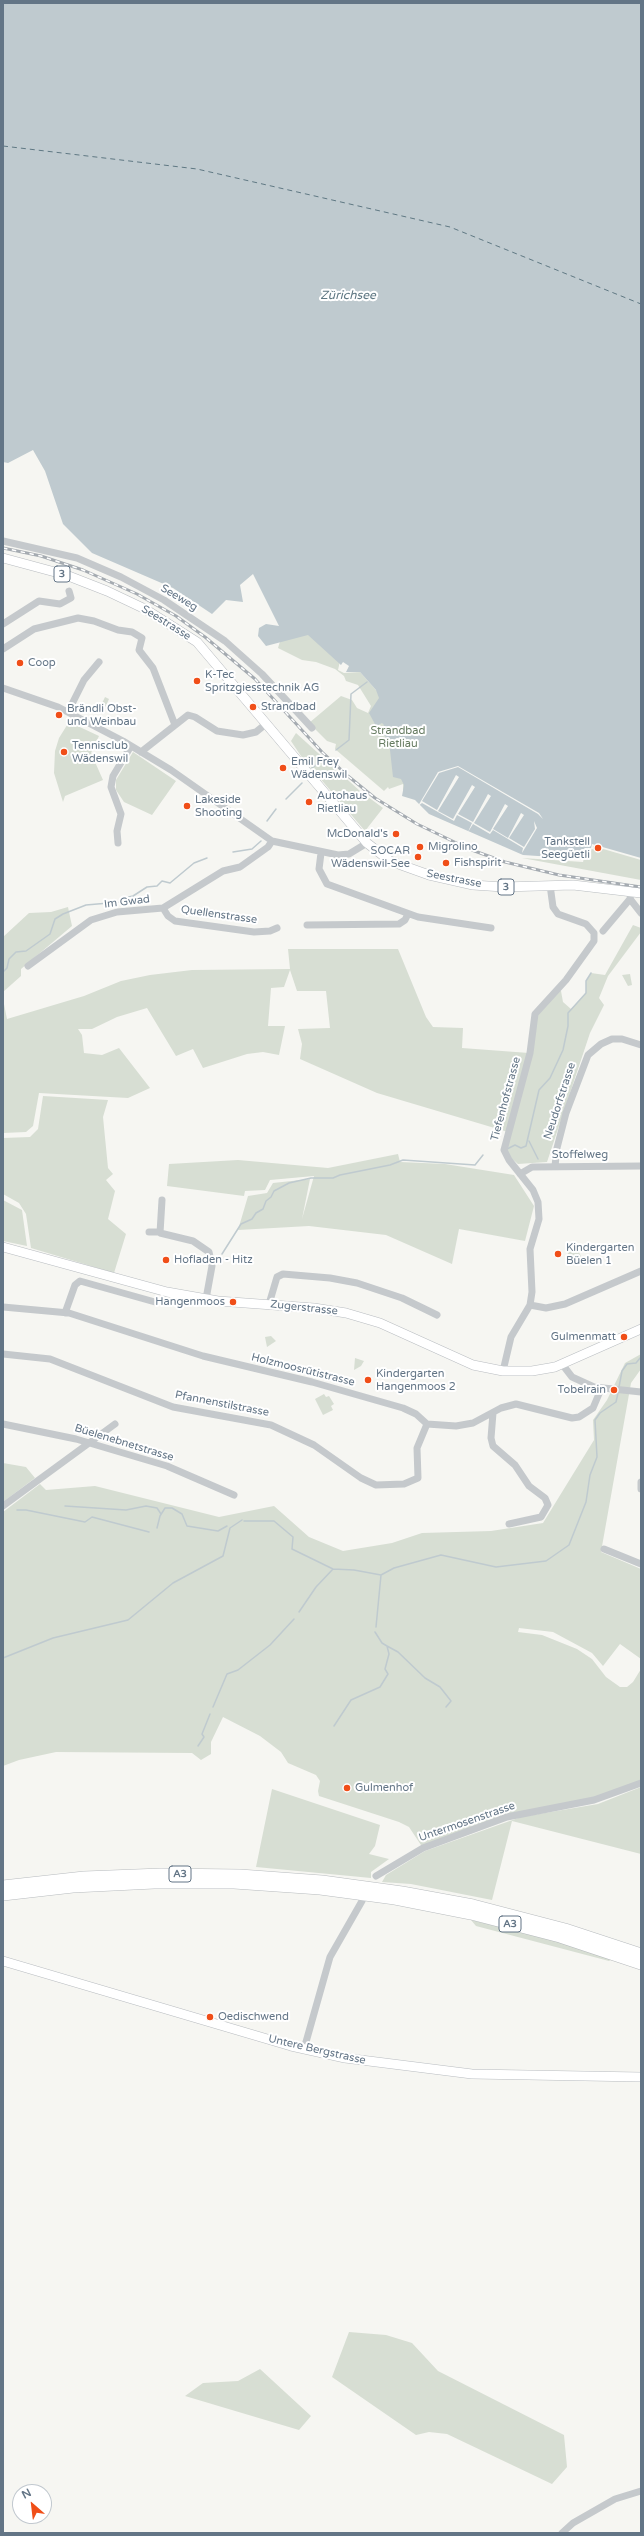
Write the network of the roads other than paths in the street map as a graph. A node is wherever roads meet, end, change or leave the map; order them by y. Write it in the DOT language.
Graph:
graph roads {
  1 [pos="3,541"];
  2 [pos="3,558"];
  3 [pos="69,591"];
  4 [pos="3,624"];
  5 [pos="3,650"];
  6 [pos="99,662"];
  7 [pos="3,688"];
  8 [pos="68,712"];
  9 [pos="267,723"];
  10 [pos="175,725"];
  11 [pos="312,728"];
  12 [pos="131,746"];
  13 [pos="141,752"];
  14 [pos="272,841"];
  15 [pos="118,843"];
  16 [pos="367,843"];
  17 [pos="321,853"];
  18 [pos="550,885"];
  19 [pos="641,893"];
  20 [pos="630,895"];
  21 [pos="163,908"];
  22 [pos="641,913"];
  23 [pos="408,914"];
  24 [pos="307,925"];
  25 [pos="277,928"];
  26 [pos="491,928"];
  27 [pos="603,931"];
  28 [pos="28,966"];
  29 [pos="641,1045"];
  30 [pos="554,1166"];
  31 [pos="641,1166"];
  32 [pos="520,1174"];
  33 [pos="162,1200"];
  34 [pos="149,1232"];
  35 [pos="160,1232"];
  36 [pos="3,1247"];
  37 [pos="641,1271"];
  38 [pos="206,1299"];
  39 [pos="155,1302"];
  40 [pos="269,1304"];
  41 [pos="530,1305"];
  42 [pos="3,1307"];
  43 [pos="65,1313"];
  44 [pos="437,1315"];
  45 [pos="641,1329"];
  46 [pos="3,1354"];
  47 [pos="562,1364"];
  48 [pos="503,1371"];
  49 [pos="601,1389"];
  50 [pos="641,1392"];
  51 [pos="493,1413"];
  52 [pos="3,1424"];
  53 [pos="115,1424"];
  54 [pos="427,1424"];
  55 [pos="90,1444"];
  56 [pos="641,1482"];
  57 [pos="641,1489"];
  58 [pos="234,1495"];
  59 [pos="3,1506"];
  60 [pos="509,1524"];
  61 [pos="604,1549"];
  62 [pos="641,1564"];
  63 [pos="641,1783"];
  64 [pos="376,1876"];
  65 [pos="3,1886"];
  66 [pos="3,1895"];
  67 [pos="362,1901"];
  68 [pos="641,1954"];
  69 [pos="3,1961"];
  70 [pos="641,1964"];
  71 [pos="304,2049"];
  72 [pos="641,2078"];
  73 [pos="640,2492"];
  74 [pos="562,2533"];
  1 -- 11 [label="street, Seeweg"];
  2 -- 9 [label="main road, Seestrasse / 3"];
  3 -- 4 [label="street"];
  5 -- 10 [label="street"];
  6 -- 8 [label="street"];
  7 -- 8 [label="street"];
  8 -- 12 [label="street"];
  9 -- 10 [label="street"];
  9 -- 16 [label="main road, Seestrasse / 3"];
  10 -- 13 [label="street"];
  12 -- 13 [label="street"];
  12 -- 15 [label="street"];
  13 -- 14 [label="street"];
  14 -- 17 [label="street"];
  14 -- 21 [label="street, Im Gwad"];
  16 -- 17 [label="street"];
  16 -- 18 [label="main road, Seestrasse / 3"];
  17 -- 23 [label="street"];
  18 -- 20 [label="main road, Seestrasse / 3"];
  18 -- 32 [label="street, Tiefenhofstrasse"];
  19 -- 20 [label="main road, Seestrasse / 3"];
  20 -- 22 [label="street"];
  20 -- 27 [label="street"];
  21 -- 25 [label="street, Quellenstrasse"];
  21 -- 28 [label="street, Im Gwad"];
  23 -- 24 [label="street"];
  23 -- 26 [label="street"];
  29 -- 30 [label="street, Neudorfstrasse"];
  30 -- 31 [label="street, Stoffelweg"];
  30 -- 32 [label="street, Stoffelweg"];
  32 -- 41 [label="street, Tiefenhofstrasse"];
  33 -- 35 [label="street"];
  34 -- 35 [label="street"];
  35 -- 38 [label="street"];
  36 -- 38 [label="main road, Zugerstrasse"];
  37 -- 41 [label="street"];
  38 -- 40 [label="main road, Zugerstrasse"];
  39 -- 43 [label="street"];
  40 -- 44 [label="street"];
  40 -- 48 [label="main road, Zugerstrasse"];
  41 -- 48 [label="street, Tiefenhofstrasse"];
  42 -- 43 [label="street, Holzmoosrütistrasse"];
  43 -- 54 [label="street, Holzmoosrütistrasse"];
  45 -- 47 [label="main road, Zugerstrasse"];
  46 -- 54 [label="street, Pfannenstilstrasse"];
  47 -- 48 [label="main road, Zugerstrasse"];
  47 -- 49 [label="street"];
  49 -- 50 [label="street"];
  49 -- 51 [label="street"];
  51 -- 54 [label="street"];
  51 -- 60 [label="street"];
  52 -- 55 [label="street, Büelenebnetstrasse"];
  53 -- 55 [label="street"];
  55 -- 58 [label="street, Büelenebnetstrasse"];
  55 -- 59 [label="street"];
  56 -- 57 [label="street"];
  61 -- 62 [label="street"];
  63 -- 64 [label="street, Untermosenstrasse"];
  65 -- 68 [label="highway, A3"];
  66 -- 70 [label="highway, A3"];
  67 -- 71 [label="street"];
  69 -- 71 [label="main road, Untere Bergstrasse"];
  71 -- 72 [label="main road, Untere Bergstrasse"];
  73 -- 74 [label="street"];
}
